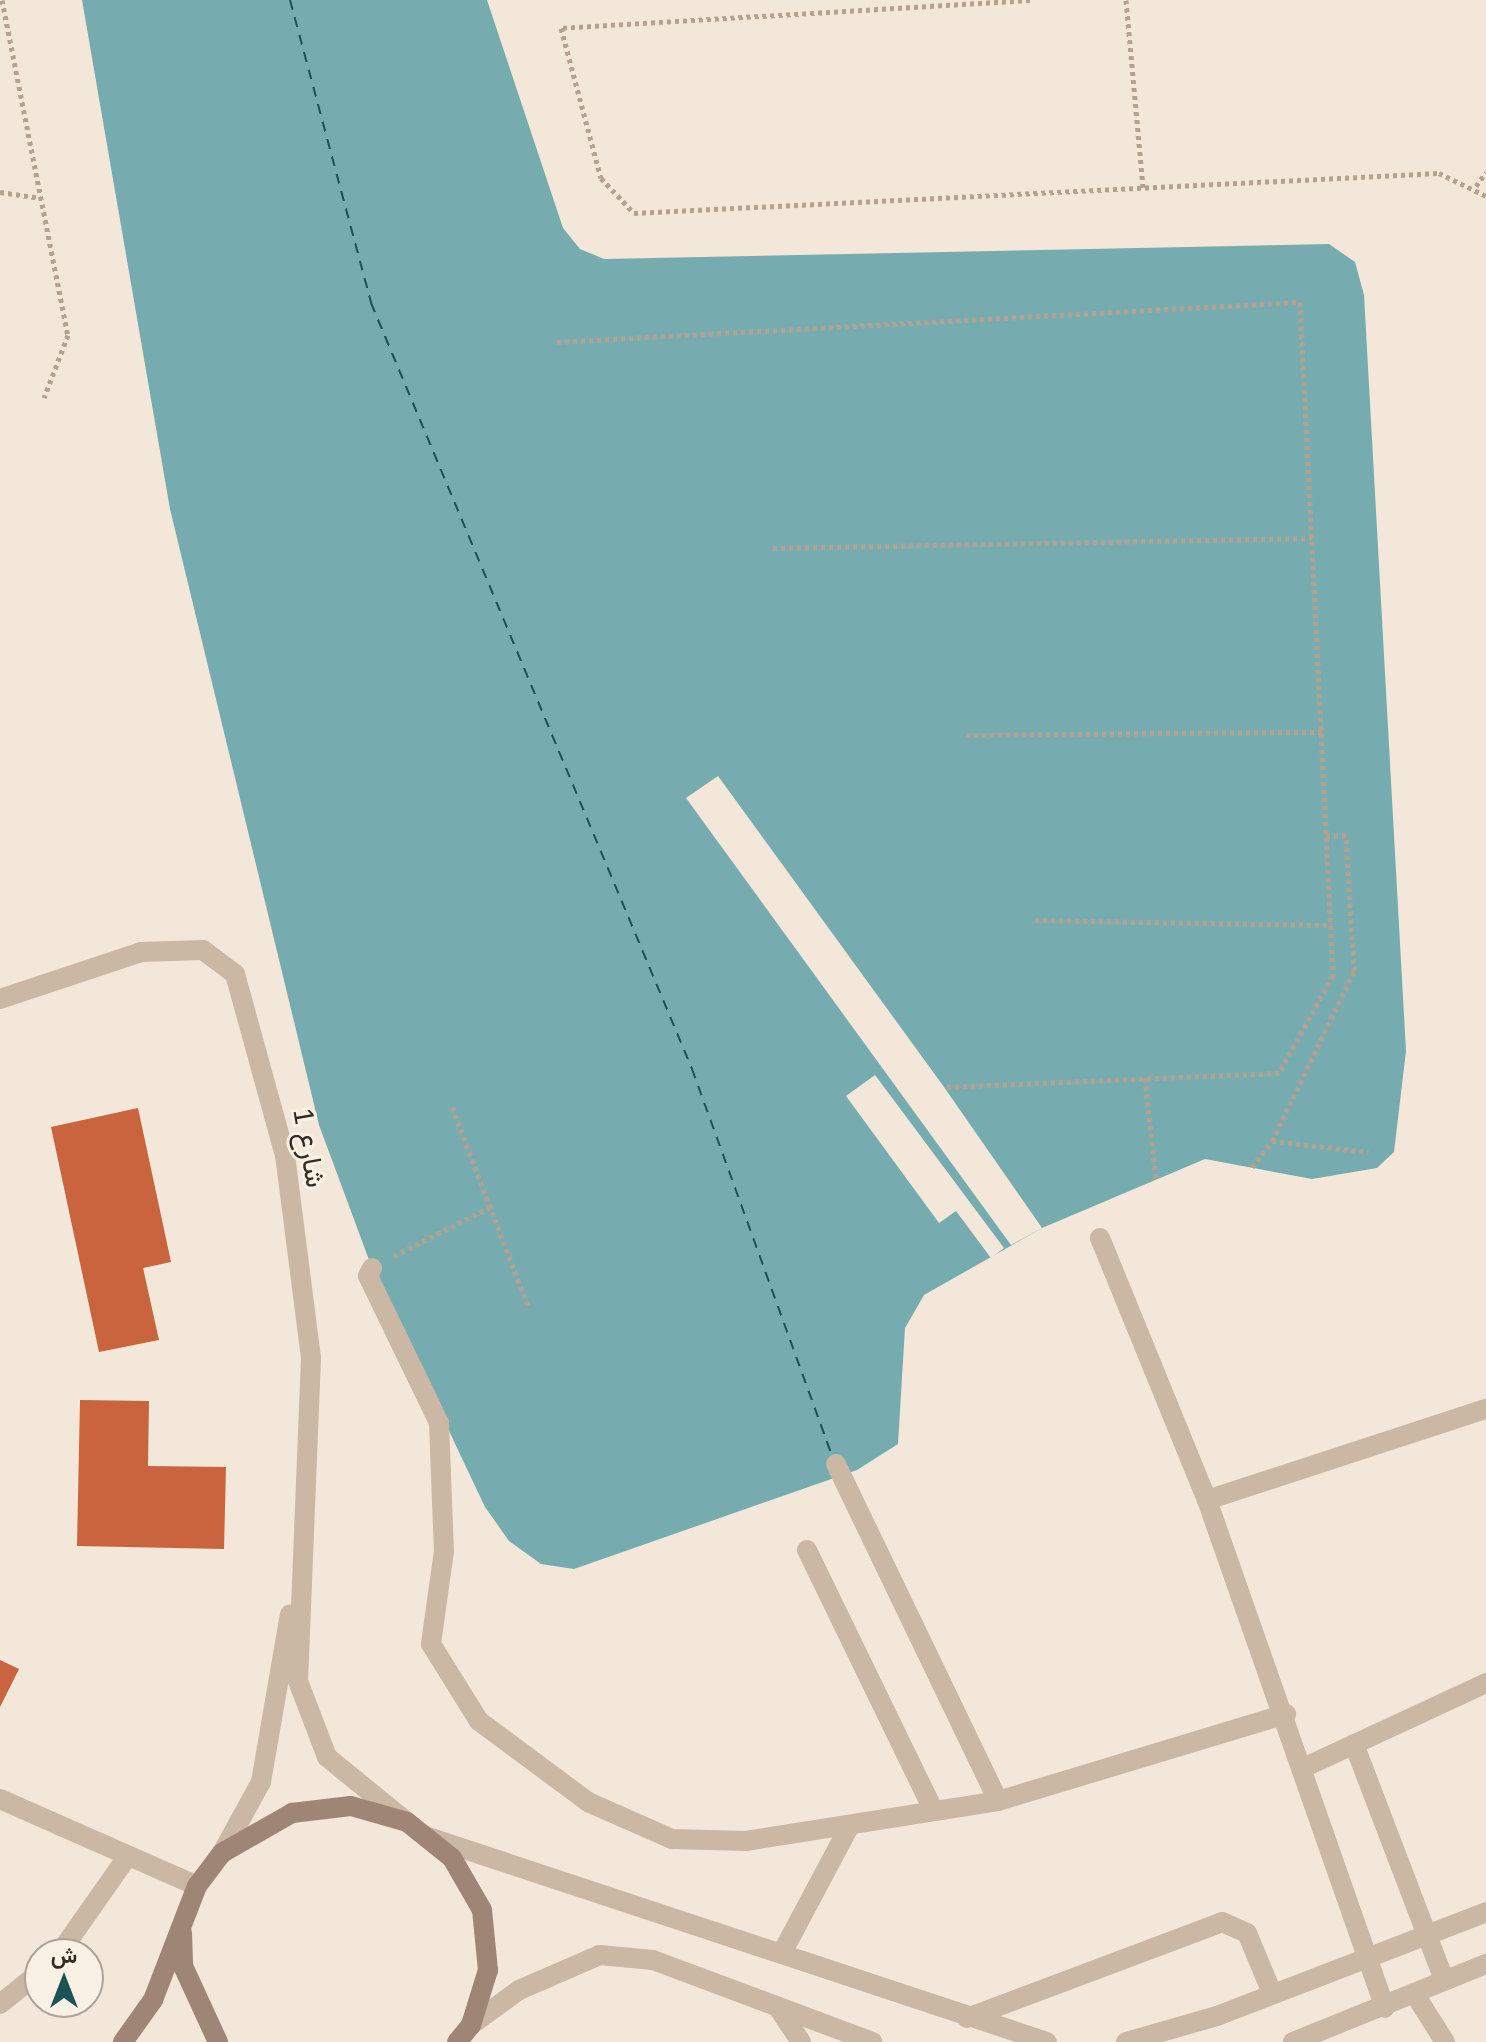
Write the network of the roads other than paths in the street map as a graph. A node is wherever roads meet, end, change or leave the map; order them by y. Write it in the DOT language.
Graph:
graph roads {
  1 [pos="0,999"];
  2 [pos="1100,1238"];
  3 [pos="372,1268"];
  4 [pos="1486,1409"];
  5 [pos="836,1464"];
  6 [pos="1207,1500"];
  7 [pos="807,1550"];
  8 [pos="297,1587"];
  9 [pos="1486,1683"];
  10 [pos="1286,1714"];
  11 [pos="1354,1744"];
  12 [pos="1303,1768"];
  13 [pos="0,1799"];
  14 [pos="998,1801"];
  15 [pos="933,1810"];
  16 [pos="415,1829"];
  17 [pos="848,1829"];
  18 [pos="222,1853"];
  19 [pos="128,1856"];
  20 [pos="197,1886"];
  21 [pos="1486,1912"];
  22 [pos="182,1921"];
  23 [pos="1426,1933"];
  24 [pos="70,1938"];
  25 [pos="782,1953"];
  26 [pos="1370,1957"];
  27 [pos="1486,1964"];
  28 [pos="1444,1980"];
  29 [pos="24,1985"];
  30 [pos="1272,1993"];
  31 [pos="1414,1993"];
  32 [pos="0,2004"];
  33 [pos="777,2006"];
  34 [pos="1385,2008"];
  35 [pos="967,2018"];
  36 [pos="471,2025"];
  37 [pos="123,2042"];
  38 [pos="218,2042"];
  39 [pos="457,2042"];
  40 [pos="801,2042"];
  41 [pos="872,2042"];
  42 [pos="1047,2042"];
  43 [pos="1126,2042"];
  44 [pos="1293,2042"];
  45 [pos="1445,2042"];
  1 -- 8 [label="street, شارع 1"];
  2 -- 6 [label="street"];
  3 -- 17 [label="street"];
  4 -- 6 [label="street"];
  5 -- 14 [label="street"];
  6 -- 10 [label="street"];
  7 -- 15 [label="street"];
  8 -- 16 [label="street, شارع 1"];
  8 -- 18 [label="street, شارع 1"];
  9 -- 11 [label="street"];
  10 -- 12 [label="street"];
  10 -- 14 [label="street"];
  11 -- 12 [label="street"];
  11 -- 23 [label="street"];
  12 -- 26 [label="street"];
  13 -- 19 [label="street"];
  14 -- 15 [label="street"];
  15 -- 17 [label="street"];
  16 -- 18 [label="street"];
  16 -- 25 [label="street"];
  16 -- 36 [label="street"];
  17 -- 25 [label="street"];
  18 -- 20 [label="street"];
  19 -- 20 [label="street"];
  19 -- 24 [label="street"];
  20 -- 22 [label="street"];
  21 -- 23 [label="street"];
  22 -- 37 [label="street"];
  22 -- 38 [label="street"];
  23 -- 26 [label="street"];
  23 -- 28 [label="street"];
  25 -- 35 [label="street"];
  26 -- 30 [label="street"];
  26 -- 34 [label="street"];
  27 -- 28 [label="street"];
  28 -- 31 [label="street"];
  29 -- 32 [label="street"];
  30 -- 35 [label="street"];
  30 -- 43 [label="street"];
  31 -- 34 [label="street"];
  31 -- 45 [label="street"];
  33 -- 36 [label="street"];
  33 -- 40 [label="street"];
  33 -- 41 [label="street"];
  34 -- 44 [label="street"];
  35 -- 42 [label="street"];
  36 -- 39 [label="street"];
}
